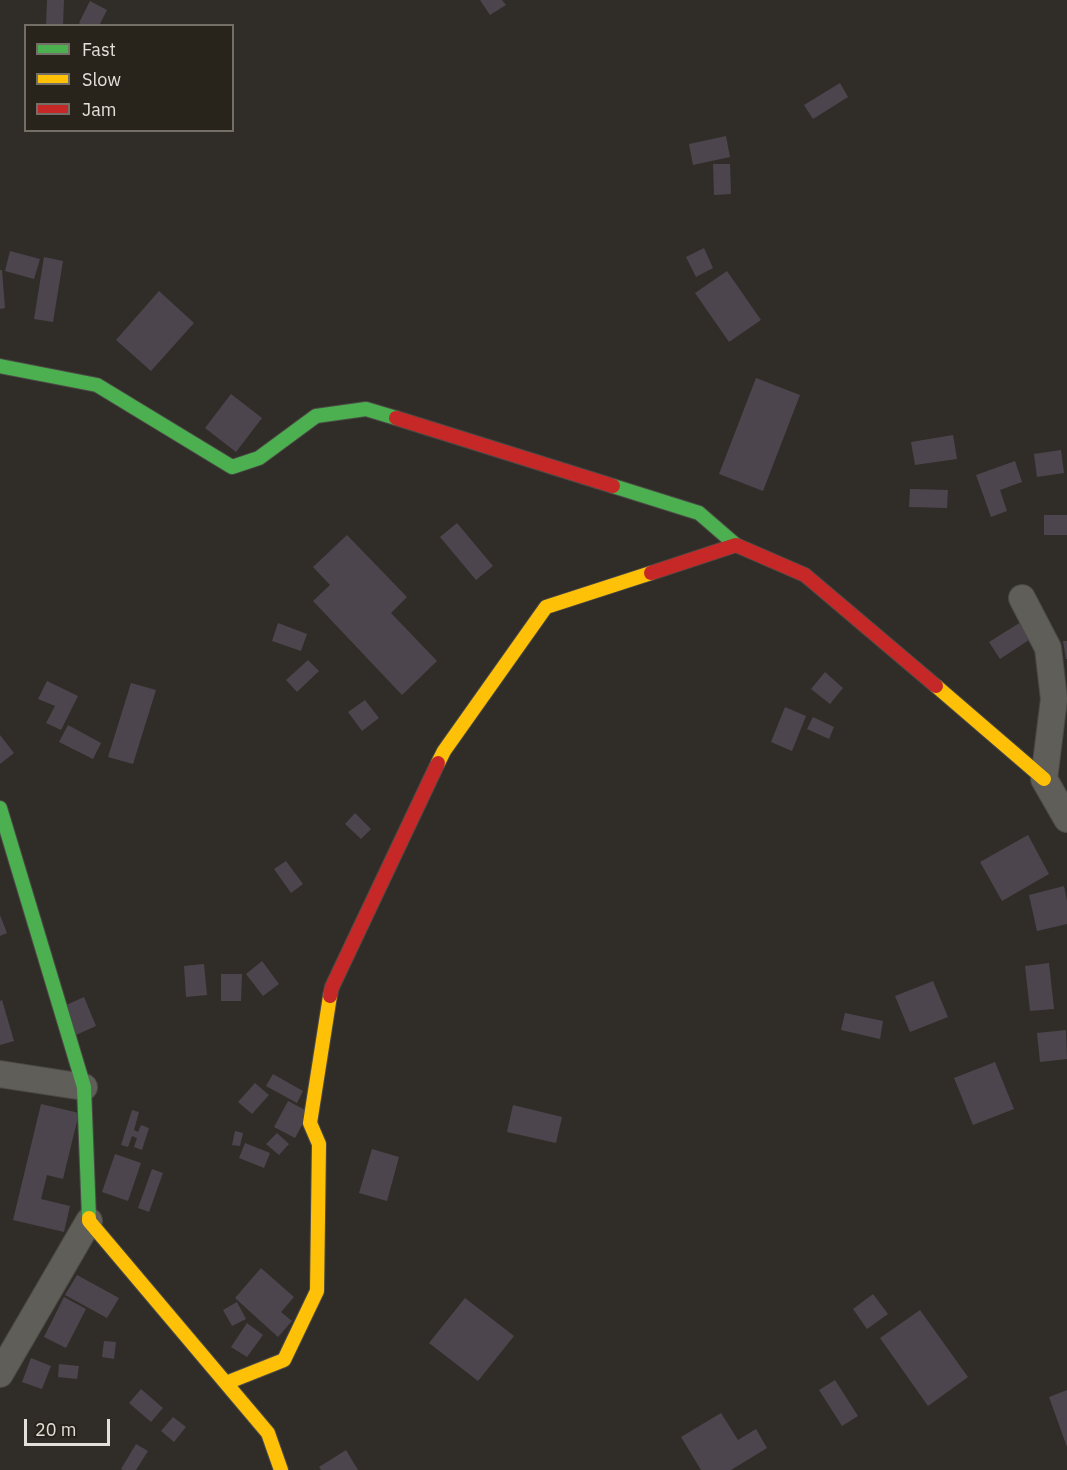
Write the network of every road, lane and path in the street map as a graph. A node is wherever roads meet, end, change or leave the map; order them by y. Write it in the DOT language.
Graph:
graph roads {
  1 [pos="0,366"];
  2 [pos="736,545"];
  3 [pos="1022,597"];
  4 [pos="1044,779"];
  5 [pos="0,808"];
  6 [pos="1067,819"];
  7 [pos="0,1074"];
  8 [pos="84,1087"];
  9 [pos="89,1221"];
  10 [pos="0,1374"];
  11 [pos="226,1383"];
  12 [pos="281,1470"];
  1 -- 2 [label="street"];
  2 -- 4 [label="street"];
  2 -- 11 [label="street"];
  3 -- 4 [label="street"];
  4 -- 6 [label="street"];
  5 -- 8 [label="street"];
  7 -- 8 [label="street"];
  8 -- 9 [label="street"];
  9 -- 10 [label="street"];
  9 -- 11 [label="street"];
  11 -- 12 [label="street"];
}
